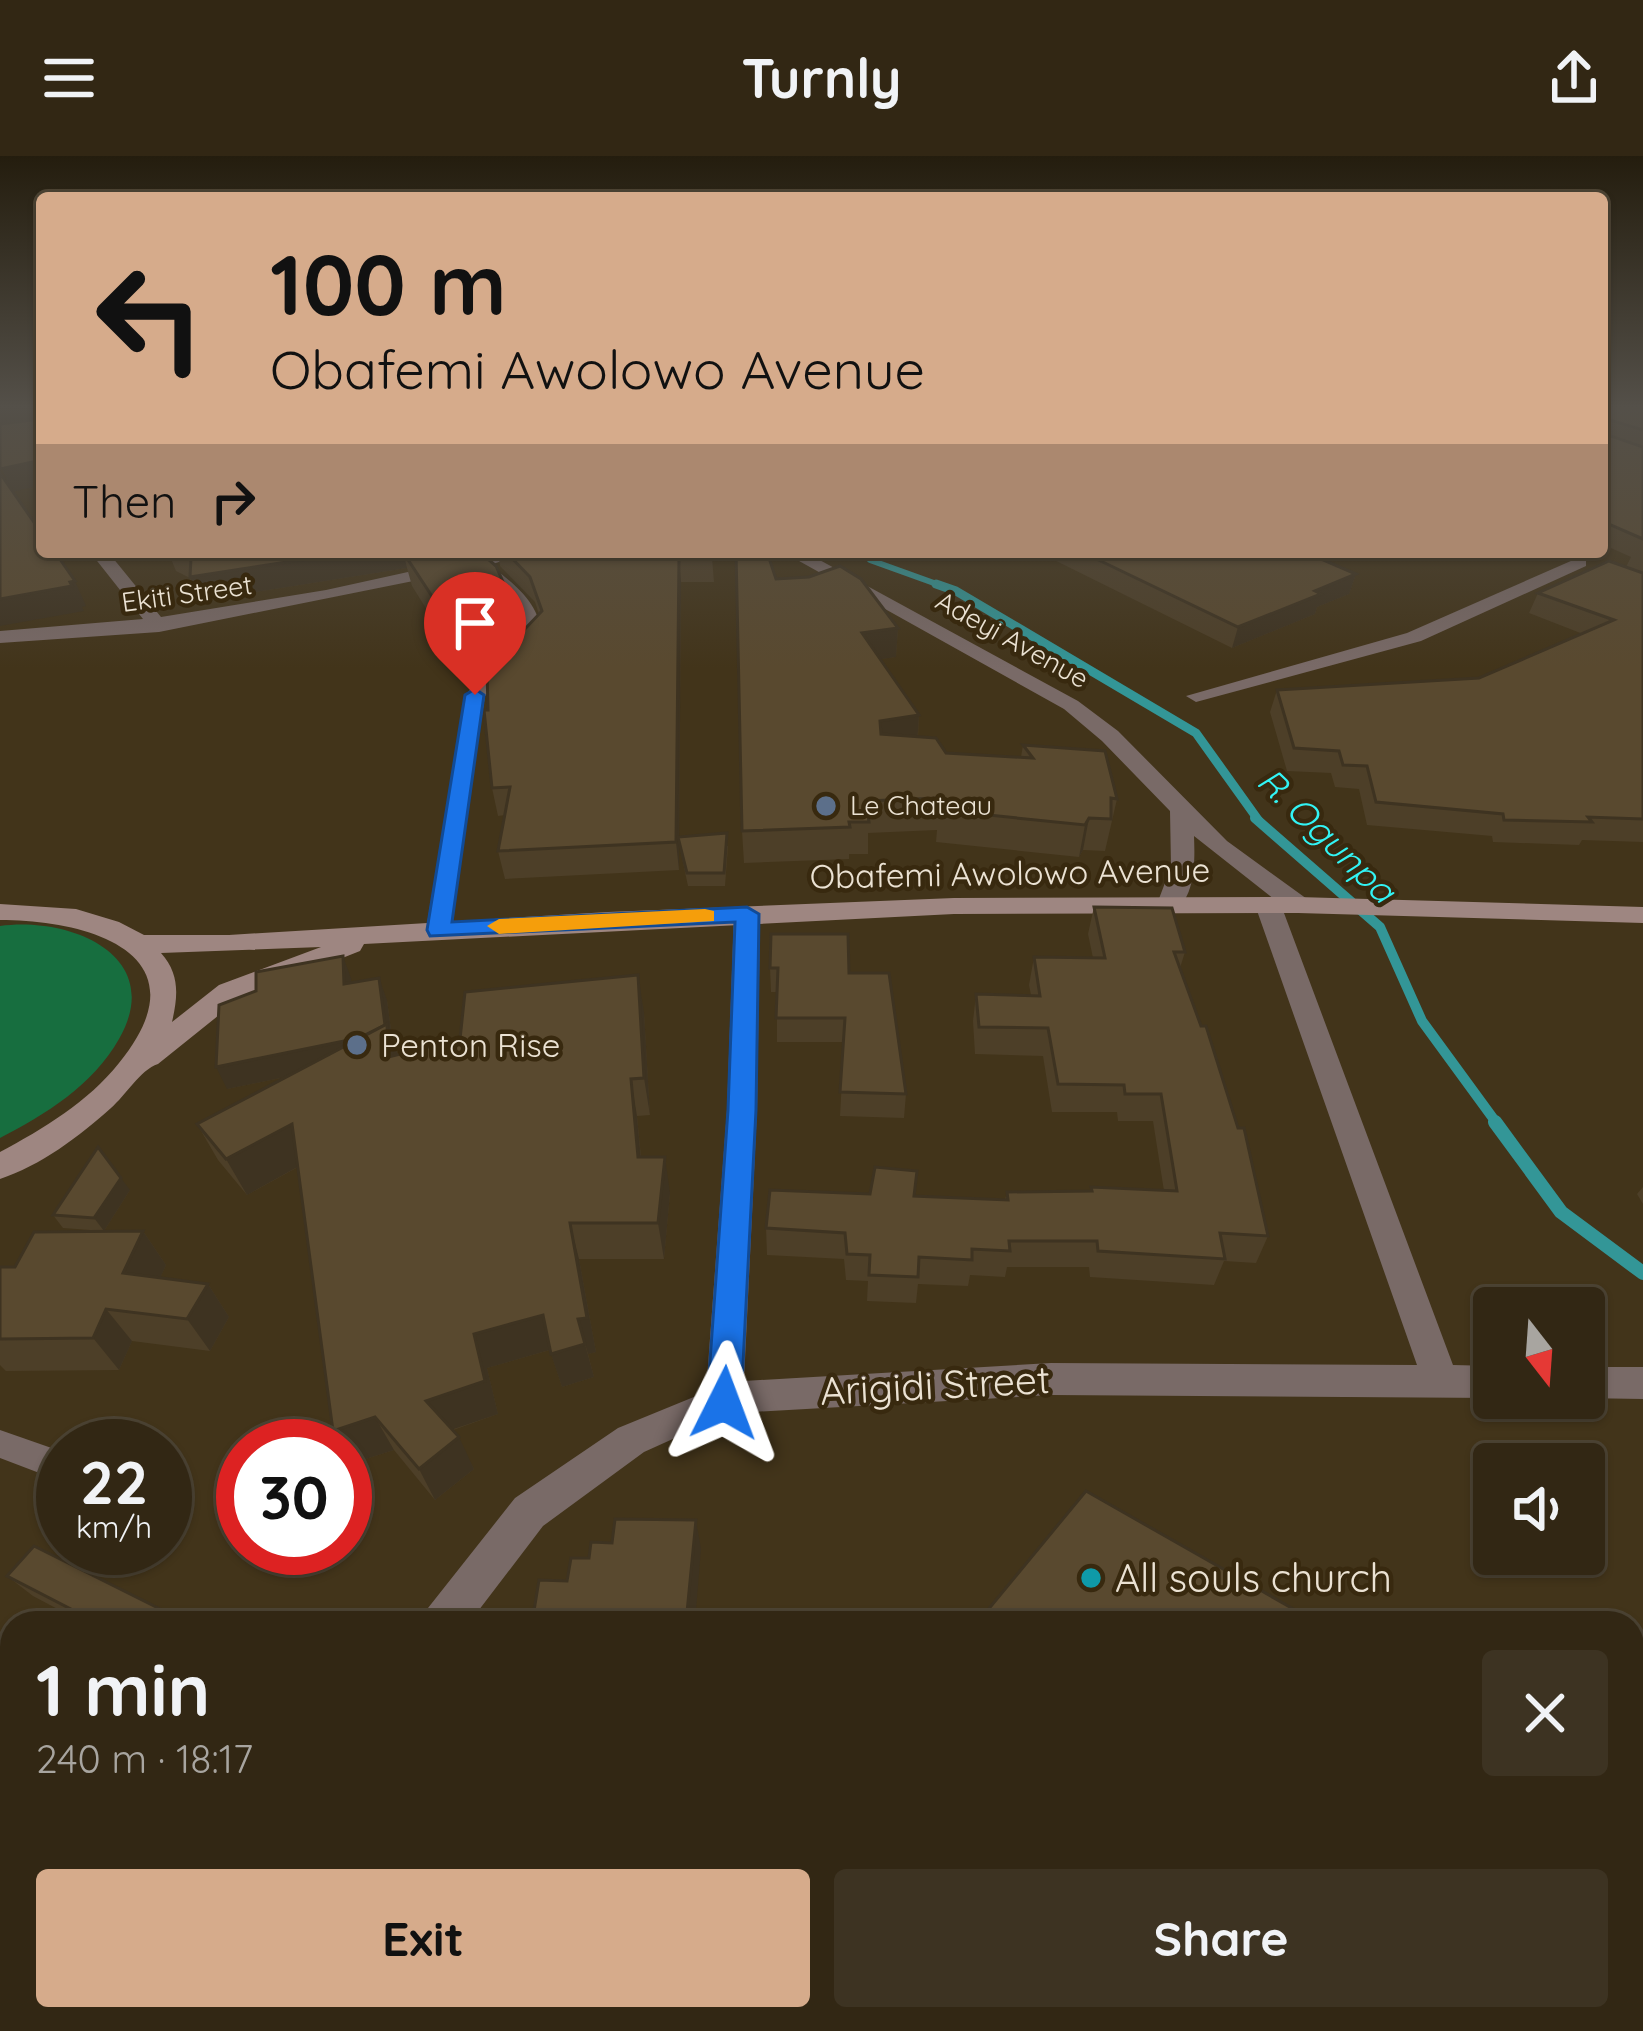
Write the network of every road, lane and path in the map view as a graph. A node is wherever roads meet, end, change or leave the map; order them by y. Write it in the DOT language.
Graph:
graph roads {
  1 [pos="105,558"];
  2 [pos="466,558"];
  3 [pos="471,558"];
  4 [pos="803,558"];
  5 [pos="1571,558"];
  6 [pos="1580,562"];
  7 [pos="1601,571"];
  8 [pos="159,626"];
  9 [pos="0,638"];
  10 [pos="1196,696"];
  11 [pos="1182,810"];
  12 [pos="1170,904"];
  13 [pos="1283,905"];
  14 [pos="0,912"];
  15 [pos="747,914"];
  16 [pos="1643,915"];
  17 [pos="439,930"];
  18 [pos="379,934"];
  19 [pos="142,944"];
  20 [pos="100,1102"];
  21 [pos="0,1168"];
  22 [pos="1441,1381"];
  23 [pos="1473,1382"];
  24 [pos="1605,1383"];
  25 [pos="1643,1383"];
  26 [pos="724,1403"];
  27 [pos="0,1444"];
  28 [pos="36,1457"];
  29 [pos="452,1611"];
  1 -- 8 [label="street"];
  2 -- 8 [label="street, Ekiti Street"];
  3 -- 17 [label="street"];
  4 -- 11 [label="street, Adeyi Avenue"];
  5 -- 6 [label="street"];
  6 -- 7 [label="street"];
  6 -- 10 [label="street"];
  8 -- 9 [label="street, Ekiti Street"];
  11 -- 12 [label="street"];
  11 -- 13 [label="street, Adeyi Avenue"];
  12 -- 13 [label="main road, Obafemi Awolowo Avenue"];
  12 -- 15 [label="main road, Obafemi Awolowo Avenue"];
  13 -- 16 [label="main road, Obafemi Awolowo Avenue"];
  13 -- 22 [label="street"];
  14 -- 19 [label="main road"];
  15 -- 17 [label="main road, Obafemi Awolowo Avenue"];
  15 -- 26 [label="street"];
  17 -- 18 [label="main road, Obafemi Awolowo Avenue"];
  18 -- 19 [label="main road, Obafemi Awolowo Avenue"];
  18 -- 20 [label="main road, Obafemi Awolowo Avenue"];
  19 -- 20 [label="main road"];
  20 -- 21 [label="main road"];
  22 -- 23 [label="street, Arigidi Street"];
  22 -- 26 [label="street, Arigidi Street"];
  24 -- 25 [label="street"];
  26 -- 29 [label="street, Arigidi Street"];
  27 -- 28 [label="lane"];
}
